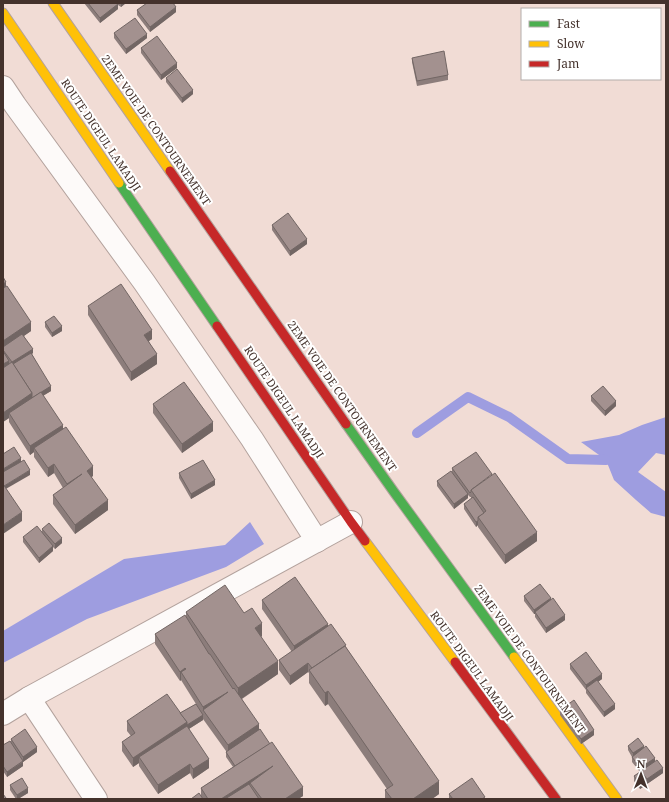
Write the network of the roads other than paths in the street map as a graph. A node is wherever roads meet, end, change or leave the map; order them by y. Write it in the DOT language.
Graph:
graph roads {
  1 [pos="53,3"];
  2 [pos="3,13"];
  3 [pos="3,87"];
  4 [pos="352,522"];
  5 [pos="317,541"];
  6 [pos="29,698"];
  7 [pos="3,714"];
  8 [pos="96,799"];
  9 [pos="556,799"];
  10 [pos="617,799"];
  1 -- 10 [label="main road, 2EME VOIE DE CONTOURNEMENT"];
  2 -- 4 [label="main road, ROUTE DIGEUL LAMADJI"];
  3 -- 5 [label="street"];
  4 -- 5 [label="street"];
  4 -- 9 [label="main road, ROUTE DIGEUL LAMADJI"];
  5 -- 6 [label="street"];
  6 -- 7 [label="street"];
  6 -- 8 [label="street"];
}
